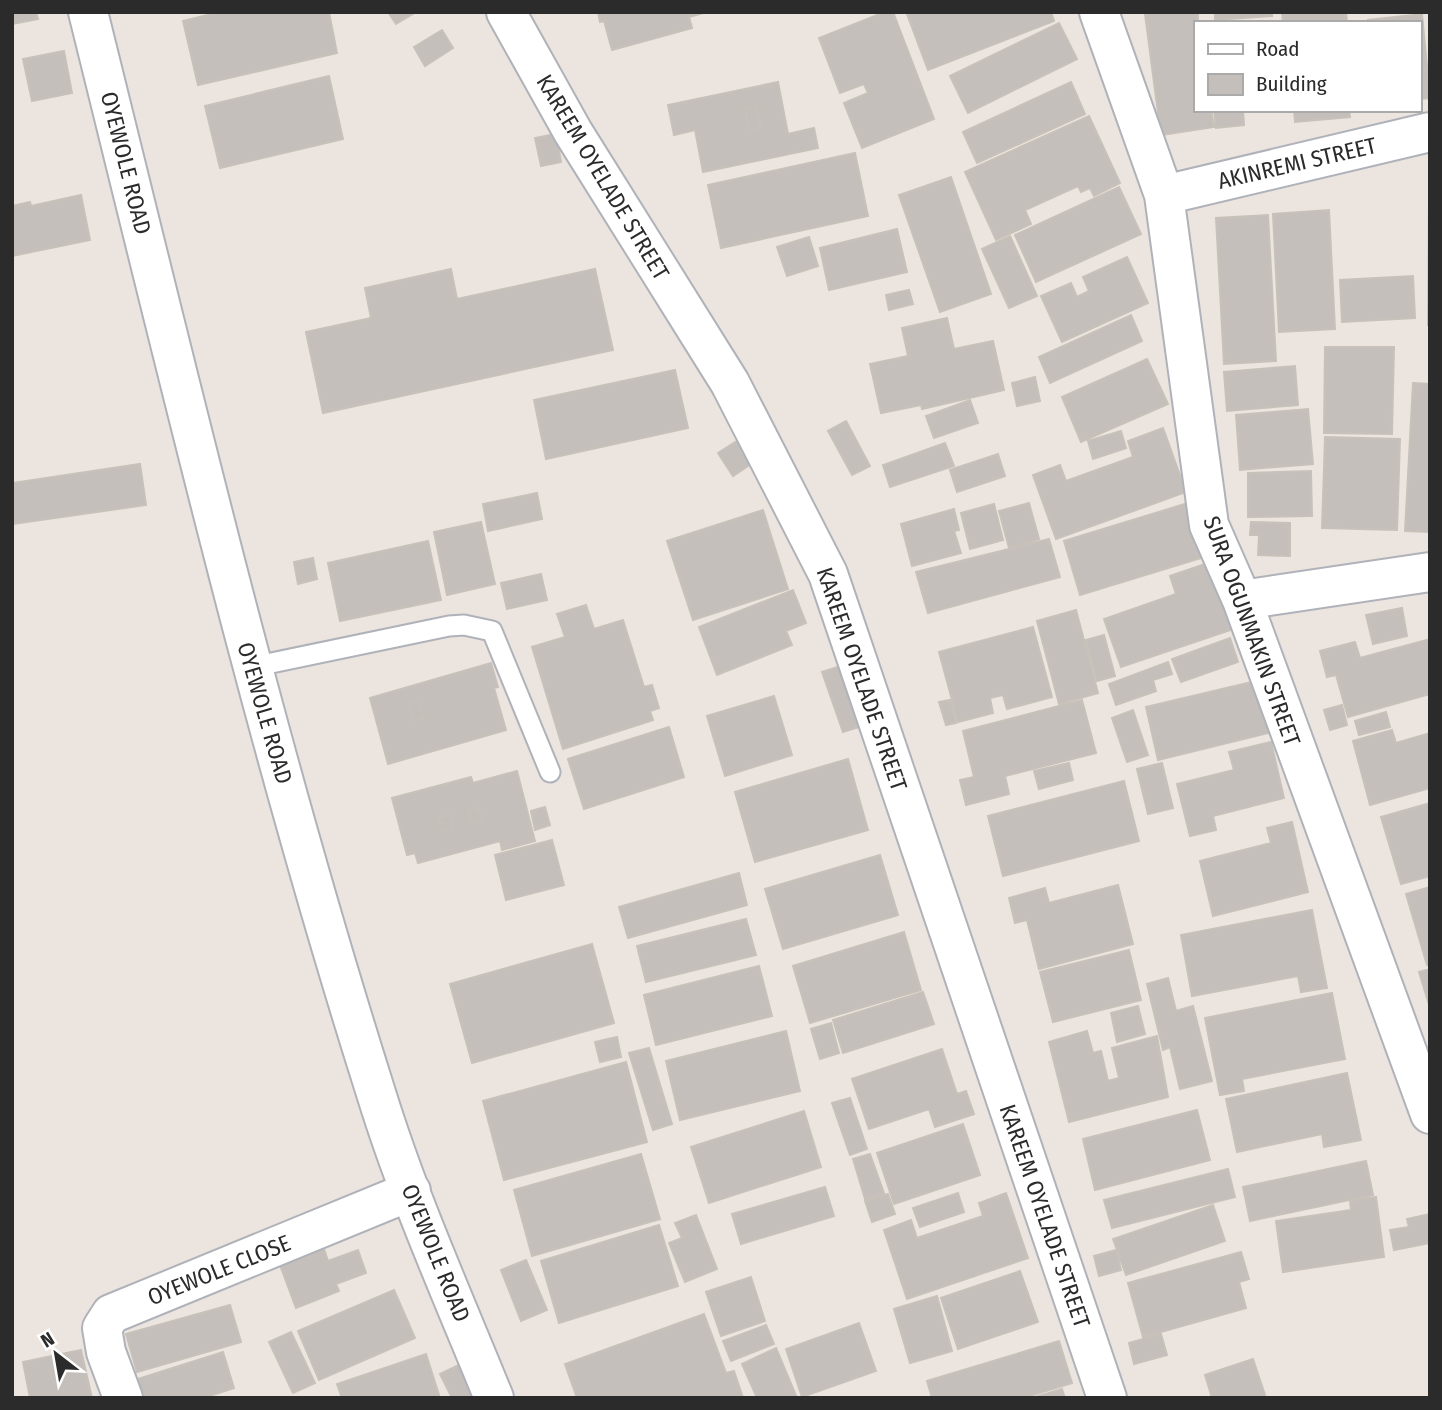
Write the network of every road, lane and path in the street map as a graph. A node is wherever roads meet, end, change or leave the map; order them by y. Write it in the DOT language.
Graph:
graph roads {
  1 [pos="88,12"];
  2 [pos="506,12"];
  3 [pos="1100,12"];
  4 [pos="1430,132"];
  5 [pos="1164,195"];
  6 [pos="1430,572"];
  7 [pos="1242,600"];
  8 [pos="252,667"];
  9 [pos="550,772"];
  10 [pos="1430,1114"];
  11 [pos="411,1191"];
  12 [pos="123,1398"];
  13 [pos="494,1398"];
  14 [pos="1107,1398"];
  1 -- 8 [label="street, OYEWOLE ROAD"];
  2 -- 14 [label="street, KAREEM OYELADE STREET"];
  3 -- 5 [label="street, SURA OGUNMAKIN STREET"];
  4 -- 5 [label="street, AKINREMI STREET"];
  5 -- 7 [label="street, SURA OGUNMAKIN STREET"];
  6 -- 7 [label="street"];
  7 -- 10 [label="street, SURA OGUNMAKIN STREET"];
  8 -- 9 [label="lane"];
  8 -- 11 [label="street, OYEWOLE ROAD"];
  11 -- 12 [label="street, OYEWOLE CLOSE"];
  11 -- 13 [label="street, OYEWOLE ROAD"];
}
